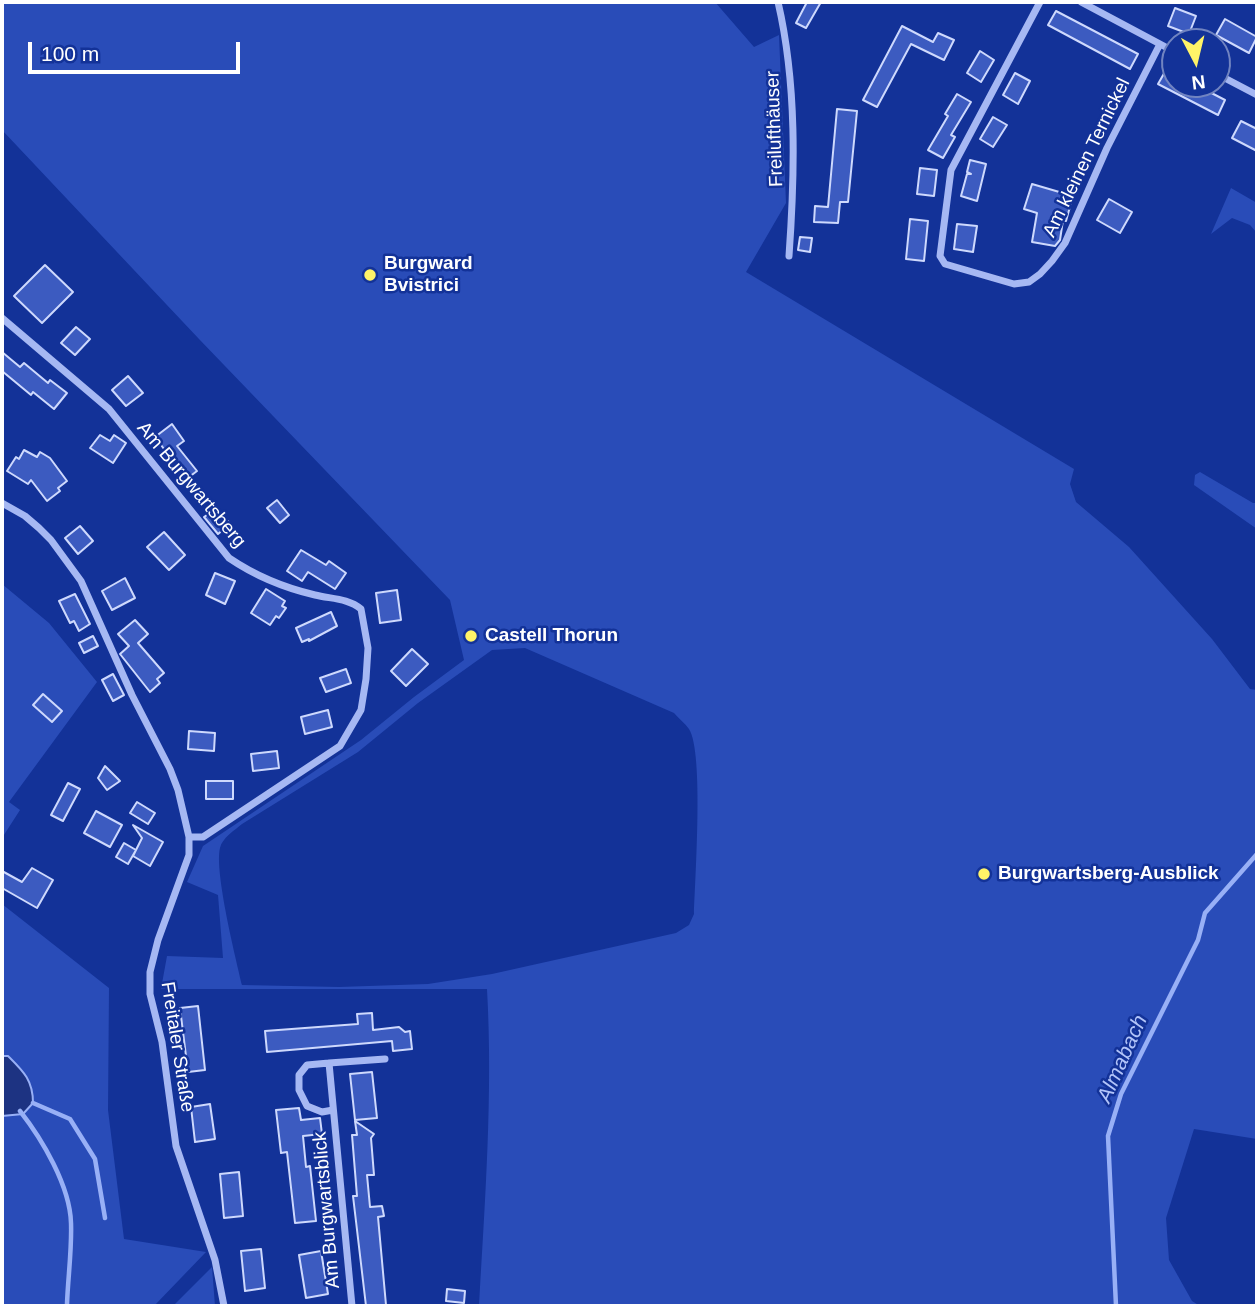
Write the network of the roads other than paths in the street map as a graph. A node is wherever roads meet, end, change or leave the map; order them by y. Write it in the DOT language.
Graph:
graph roads {
  1 [pos="778,2"];
  2 [pos="1040,2"];
  3 [pos="1081,2"];
  4 [pos="1160,44"];
  5 [pos="1231,81"];
  6 [pos="1257,95"];
  7 [pos="789,256"];
  8 [pos="2,318"];
  9 [pos="2,503"];
  10 [pos="190,837"];
  11 [pos="385,1059"];
  12 [pos="328,1063"];
  13 [pos="334,1110"];
  14 [pos="224,1306"];
  15 [pos="352,1306"];
  1 -- 7 [label="street, Freilufthäuser"];
  2 -- 4 [label="street, Am kleinen Ternickel"];
  3 -- 4 [label="street"];
  5 -- 6 [label="street"];
  8 -- 10 [label="street, Am Burgwartsberg"];
  9 -- 10 [label="street, Freitaler Straße"];
  10 -- 14 [label="street, Freitaler Straße"];
  11 -- 12 [label="street, Am Burgwartsblick"];
  12 -- 13 [label="street, Am Burgwartsblick"];
  12 -- 13 [label="street, Am Burgwartsblick"];
  13 -- 15 [label="street, Am Burgwartsblick"];
}
